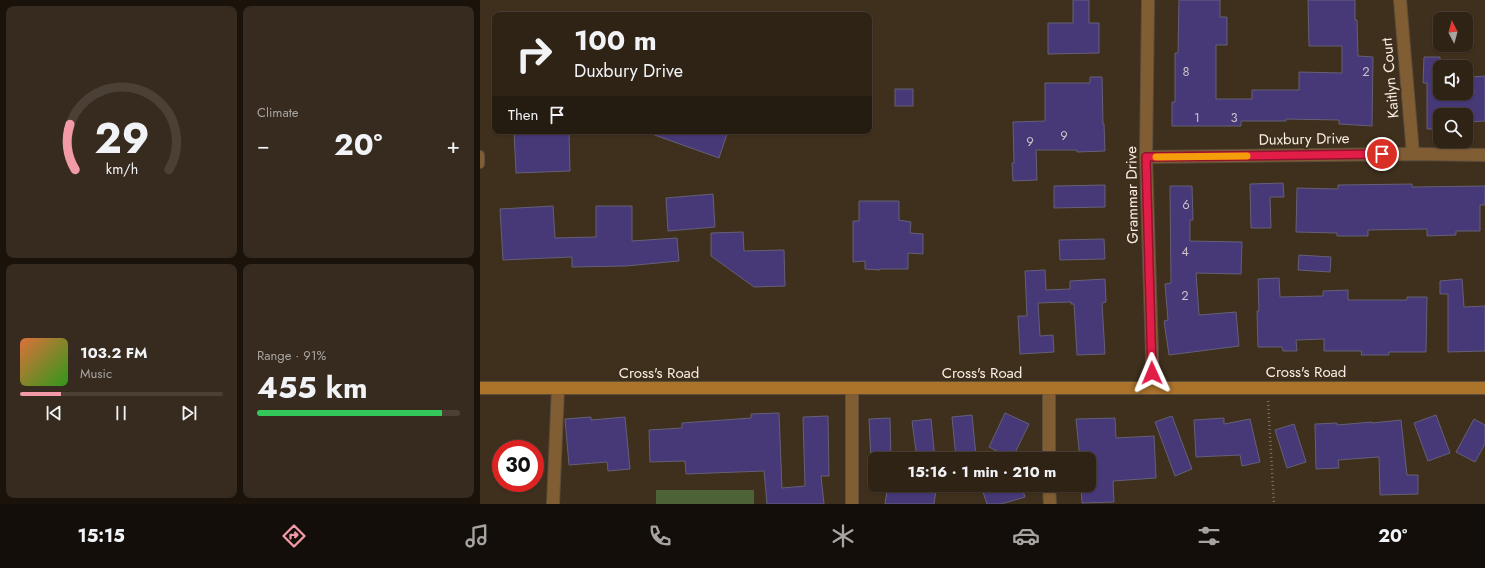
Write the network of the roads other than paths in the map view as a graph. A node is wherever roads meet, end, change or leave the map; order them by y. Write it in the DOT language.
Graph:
graph roads {
  1 [pos="1148,0"];
  2 [pos="1400,0"];
  3 [pos="1413,154"];
  4 [pos="1485,154"];
  5 [pos="480,155"];
  6 [pos="1146,157"];
  7 [pos="480,164"];
  8 [pos="480,388"];
  9 [pos="558,388"];
  10 [pos="1049,388"];
  11 [pos="1153,388"];
  12 [pos="1485,388"];
  13 [pos="852,389"];
  14 [pos="1049,452"];
  15 [pos="1050,492"];
  16 [pos="553,504"];
  17 [pos="852,504"];
  18 [pos="1050,504"];
  1 -- 6 [label="street, Grammar Drive"];
  2 -- 3 [label="street, Kaitlyn Court"];
  3 -- 4 [label="street, Duxbury Drive"];
  3 -- 6 [label="street, Duxbury Drive"];
  5 -- 7 [label="lane"];
  6 -- 11 [label="street, Grammar Drive"];
  8 -- 9 [label="street, Cross's Road"];
  9 -- 13 [label="street, Cross's Road"];
  9 -- 16 [label="street"];
  10 -- 11 [label="street, Cross's Road"];
  10 -- 13 [label="street, Cross's Road"];
  10 -- 14 [label="street"];
  11 -- 12 [label="street, Cross's Road"];
  13 -- 17 [label="street"];
  15 -- 18 [label="street"];
}
